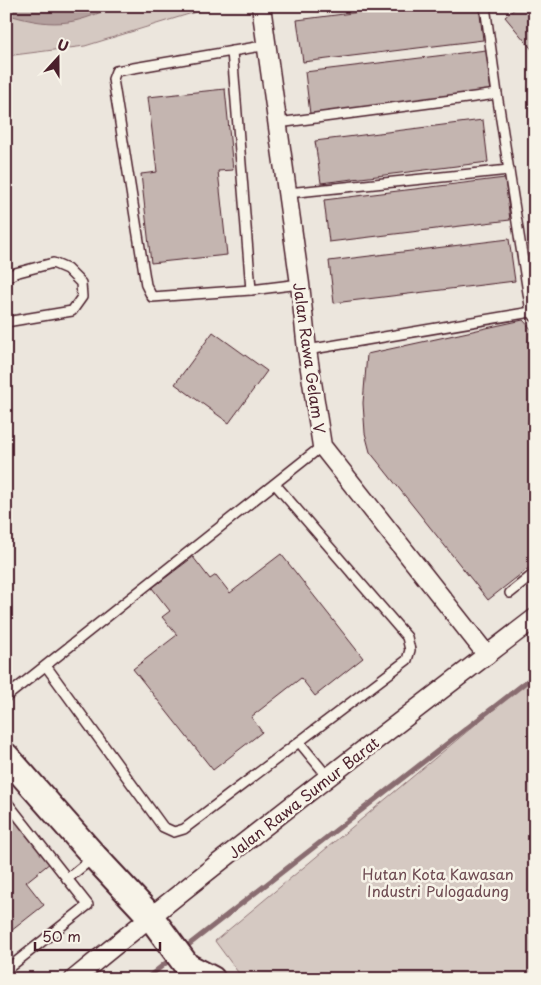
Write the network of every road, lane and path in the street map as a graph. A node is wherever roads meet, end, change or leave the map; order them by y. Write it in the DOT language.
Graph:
graph roads {
  1 [pos="261,6"];
  2 [pos="485,6"];
  3 [pos="268,45"];
  4 [pos="232,51"];
  5 [pos="497,94"];
  6 [pos="278,123"];
  7 [pos="508,170"];
  8 [pos="288,193"];
  9 [pos="6,278"];
  10 [pos="300,284"];
  11 [pos="251,290"];
  12 [pos="533,314"];
  13 [pos="6,322"];
  14 [pos="307,350"];
  15 [pos="322,446"];
  16 [pos="275,484"];
  17 [pos="535,573"];
  18 [pos="510,593"];
  19 [pos="535,618"];
  20 [pos="487,655"];
  21 [pos="46,666"];
  22 [pos="6,697"];
  23 [pos="299,742"];
  24 [pos="6,756"];
  25 [pos="328,777"];
  26 [pos="6,801"];
  27 [pos="95,857"];
  28 [pos="67,879"];
  29 [pos="157,926"];
  30 [pos="185,968"];
  31 [pos="6,970"];
  32 [pos="74,979"];
  33 [pos="212,979"];
  1 -- 3 [label="street, Jalan Rawa Gelam V"];
  2 -- 5 [label="lane"];
  3 -- 4 [label="lane"];
  3 -- 6 [label="street, Jalan Rawa Gelam V"];
  4 -- 11 [label="lane"];
  4 -- 11 [label="lane"];
  5 -- 6 [label="lane"];
  5 -- 7 [label="lane"];
  6 -- 8 [label="street, Jalan Rawa Gelam V"];
  7 -- 8 [label="lane"];
  7 -- 12 [label="lane"];
  8 -- 10 [label="street, Jalan Rawa Gelam V"];
  9 -- 13 [label="lane"];
  10 -- 11 [label="lane"];
  10 -- 14 [label="street, Jalan Rawa Gelam V"];
  12 -- 14 [label="lane"];
  14 -- 15 [label="street, Jalan Rawa Gelam V"];
  15 -- 16 [label="lane"];
  15 -- 20 [label="street, Jalan Rawa Gelam V"];
  16 -- 21 [label="lane"];
  16 -- 23 [label="lane"];
  17 -- 18 [label="lane"];
  19 -- 20 [label="street, Jalan Rawa Sumur Barat"];
  20 -- 25 [label="street, Jalan Rawa Sumur Barat"];
  21 -- 22 [label="lane"];
  21 -- 23 [label="lane"];
  23 -- 25 [label="lane"];
  24 -- 27 [label="street"];
  25 -- 29 [label="street, Jalan Rawa Sumur Barat"];
  26 -- 28 [label="lane"];
  27 -- 28 [label="lane"];
  27 -- 29 [label="street"];
  28 -- 31 [label="lane"];
  29 -- 30 [label="street"];
  29 -- 32 [label="street, Jalan Rawa Sumur Barat"];
  30 -- 33 [label="street"];
}
